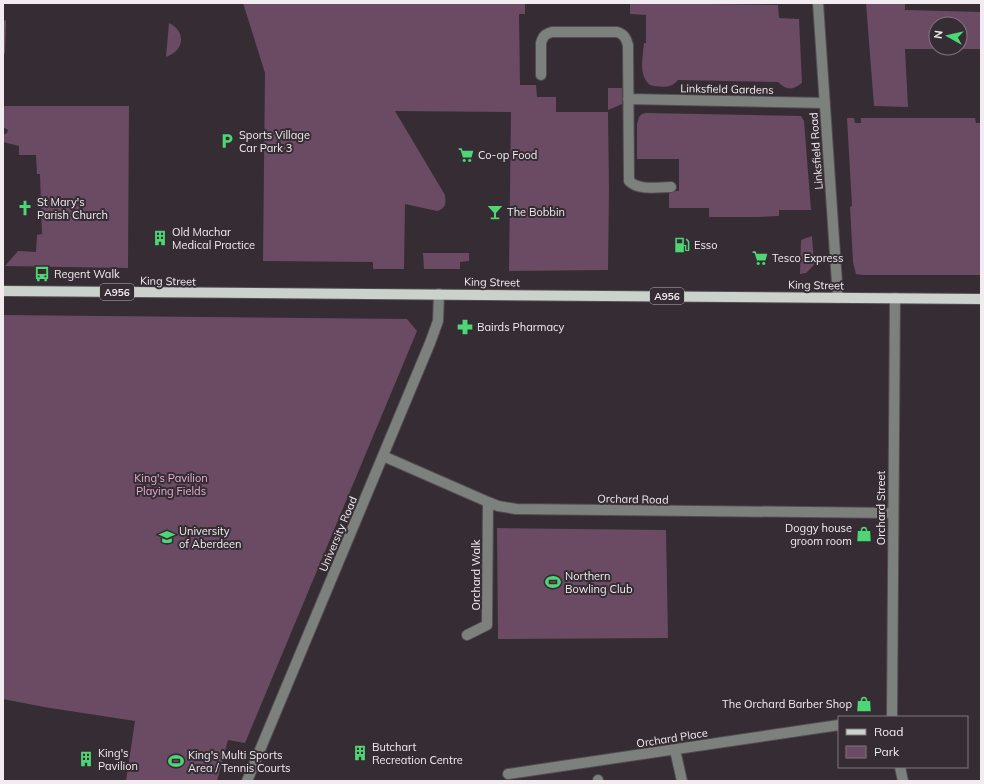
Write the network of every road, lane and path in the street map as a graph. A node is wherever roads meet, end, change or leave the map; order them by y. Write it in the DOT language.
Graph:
graph roads {
  1 [pos="818,3"];
  2 [pos="541,75"];
  3 [pos="628,99"];
  4 [pos="825,103"];
  5 [pos="671,187"];
  6 [pos="3,291"];
  7 [pos="439,294"];
  8 [pos="838,298"];
  9 [pos="895,298"];
  10 [pos="981,299"];
  11 [pos="383,456"];
  12 [pos="488,502"];
  13 [pos="893,513"];
  14 [pos="467,635"];
  15 [pos="890,716"];
  16 [pos="838,725"];
  17 [pos="675,750"];
  18 [pos="900,768"];
  19 [pos="508,774"];
  20 [pos="523,777"];
  21 [pos="247,781"];
  22 [pos="682,781"];
  23 [pos="903,781"];
  1 -- 4 [label="street, Linksfield Road"];
  2 -- 3 [label="street"];
  3 -- 4 [label="street, Linksfield Gardens"];
  3 -- 5 [label="street"];
  4 -- 8 [label="street, Linksfield Road"];
  6 -- 7 [label="main road, King Street / A956"];
  7 -- 8 [label="main road, King Street / A956"];
  7 -- 11 [label="street, University Road"];
  8 -- 9 [label="main road, King Street / A956"];
  9 -- 10 [label="main road, King Street / A956"];
  9 -- 13 [label="street, Orchard Street"];
  11 -- 12 [label="street, Orchard Road"];
  11 -- 21 [label="street, University Road"];
  12 -- 13 [label="street, Orchard Road"];
  12 -- 14 [label="street, Orchard Walk"];
  13 -- 15 [label="street, Orchard Street"];
  16 -- 17 [label="street, Orchard Place"];
  17 -- 20 [label="street, Orchard Place"];
  17 -- 22 [label="street"];
  18 -- 23 [label="street"];
  19 -- 20 [label="street, Orchard Place"];
}
